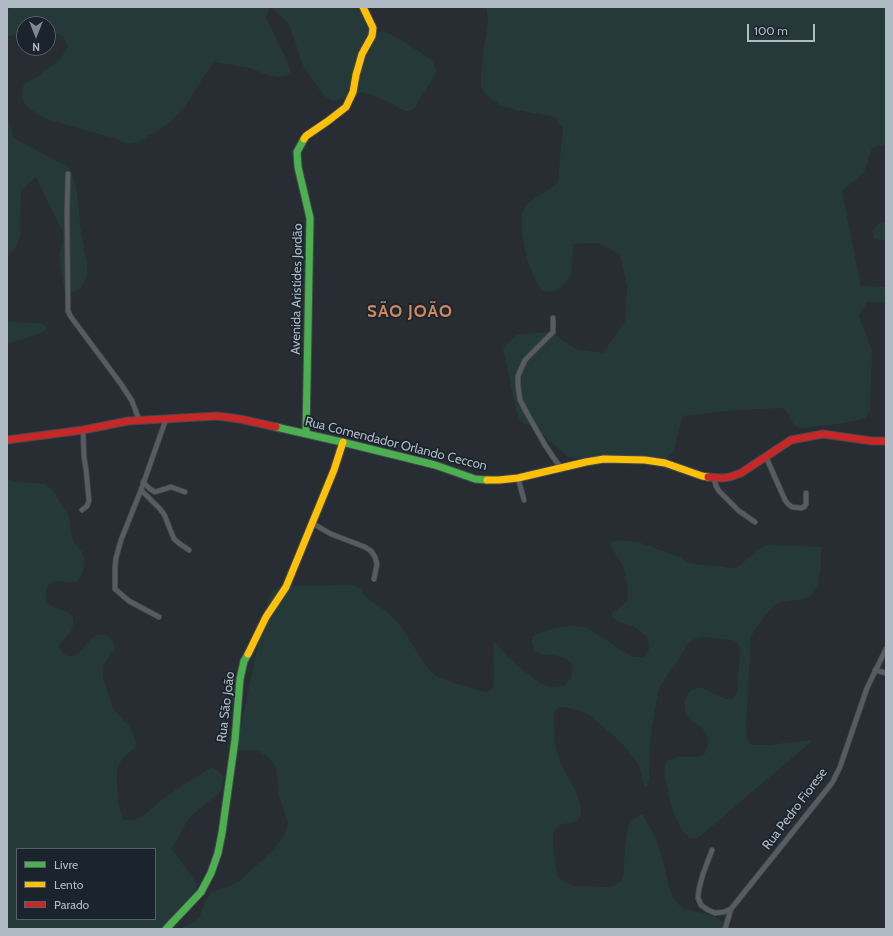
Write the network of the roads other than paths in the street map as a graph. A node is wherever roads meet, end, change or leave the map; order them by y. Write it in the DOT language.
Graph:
graph roads {
  1 [pos="363,7"];
  2 [pos="68,174"];
  3 [pos="553,318"];
  4 [pos="166,419"];
  5 [pos="139,420"];
  6 [pos="83,430"];
  7 [pos="306,434"];
  8 [pos="7,440"];
  9 [pos="886,441"];
  10 [pos="342,442"];
  11 [pos="766,457"];
  12 [pos="561,468"];
  13 [pos="518,478"];
  14 [pos="714,478"];
  15 [pos="143,482"];
  16 [pos="141,490"];
  17 [pos="185,492"];
  18 [pos="806,493"];
  19 [pos="524,500"];
  20 [pos="82,510"];
  21 [pos="755,522"];
  22 [pos="312,523"];
  23 [pos="189,550"];
  24 [pos="374,579"];
  25 [pos="159,617"];
  26 [pos="886,649"];
  27 [pos="875,670"];
  28 [pos="886,673"];
  29 [pos="712,850"];
  30 [pos="731,909"];
  31 [pos="166,929"];
  32 [pos="725,929"];
  1 -- 7 [label="street, Avenida Aristides Jordão"];
  2 -- 5 [label="street"];
  3 -- 12 [label="street"];
  4 -- 5 [label="street, Rua Comendador Orlando Ceccon"];
  4 -- 7 [label="street, Rua Comendador Orlando Ceccon"];
  4 -- 15 [label="street"];
  5 -- 6 [label="street, Rua Comendador Orlando Ceccon"];
  6 -- 8 [label="street, Rua Comendador Orlando Ceccon"];
  6 -- 20 [label="street"];
  7 -- 10 [label="street, Rua Comendador Orlando Ceccon"];
  9 -- 11 [label="street, Rua Comendador Orlando Ceccon"];
  10 -- 13 [label="street, Rua Comendador Orlando Ceccon"];
  10 -- 22 [label="street, Rua São João"];
  11 -- 14 [label="street, Rua Comendador Orlando Ceccon"];
  11 -- 18 [label="street"];
  12 -- 13 [label="street, Rua Comendador Orlando Ceccon"];
  12 -- 14 [label="street, Rua Comendador Orlando Ceccon"];
  13 -- 19 [label="street"];
  14 -- 21 [label="street"];
  15 -- 16 [label="street"];
  15 -- 17 [label="street"];
  16 -- 23 [label="street"];
  16 -- 25 [label="street"];
  22 -- 24 [label="street"];
  22 -- 31 [label="street, Rua São João"];
  26 -- 27 [label="street, Rua Pedro Fiorese"];
  27 -- 28 [label="street"];
  27 -- 30 [label="street, Rua Pedro Fiorese"];
  29 -- 30 [label="street"];
  30 -- 32 [label="street, Rua Pedro Fiorese"];
}
